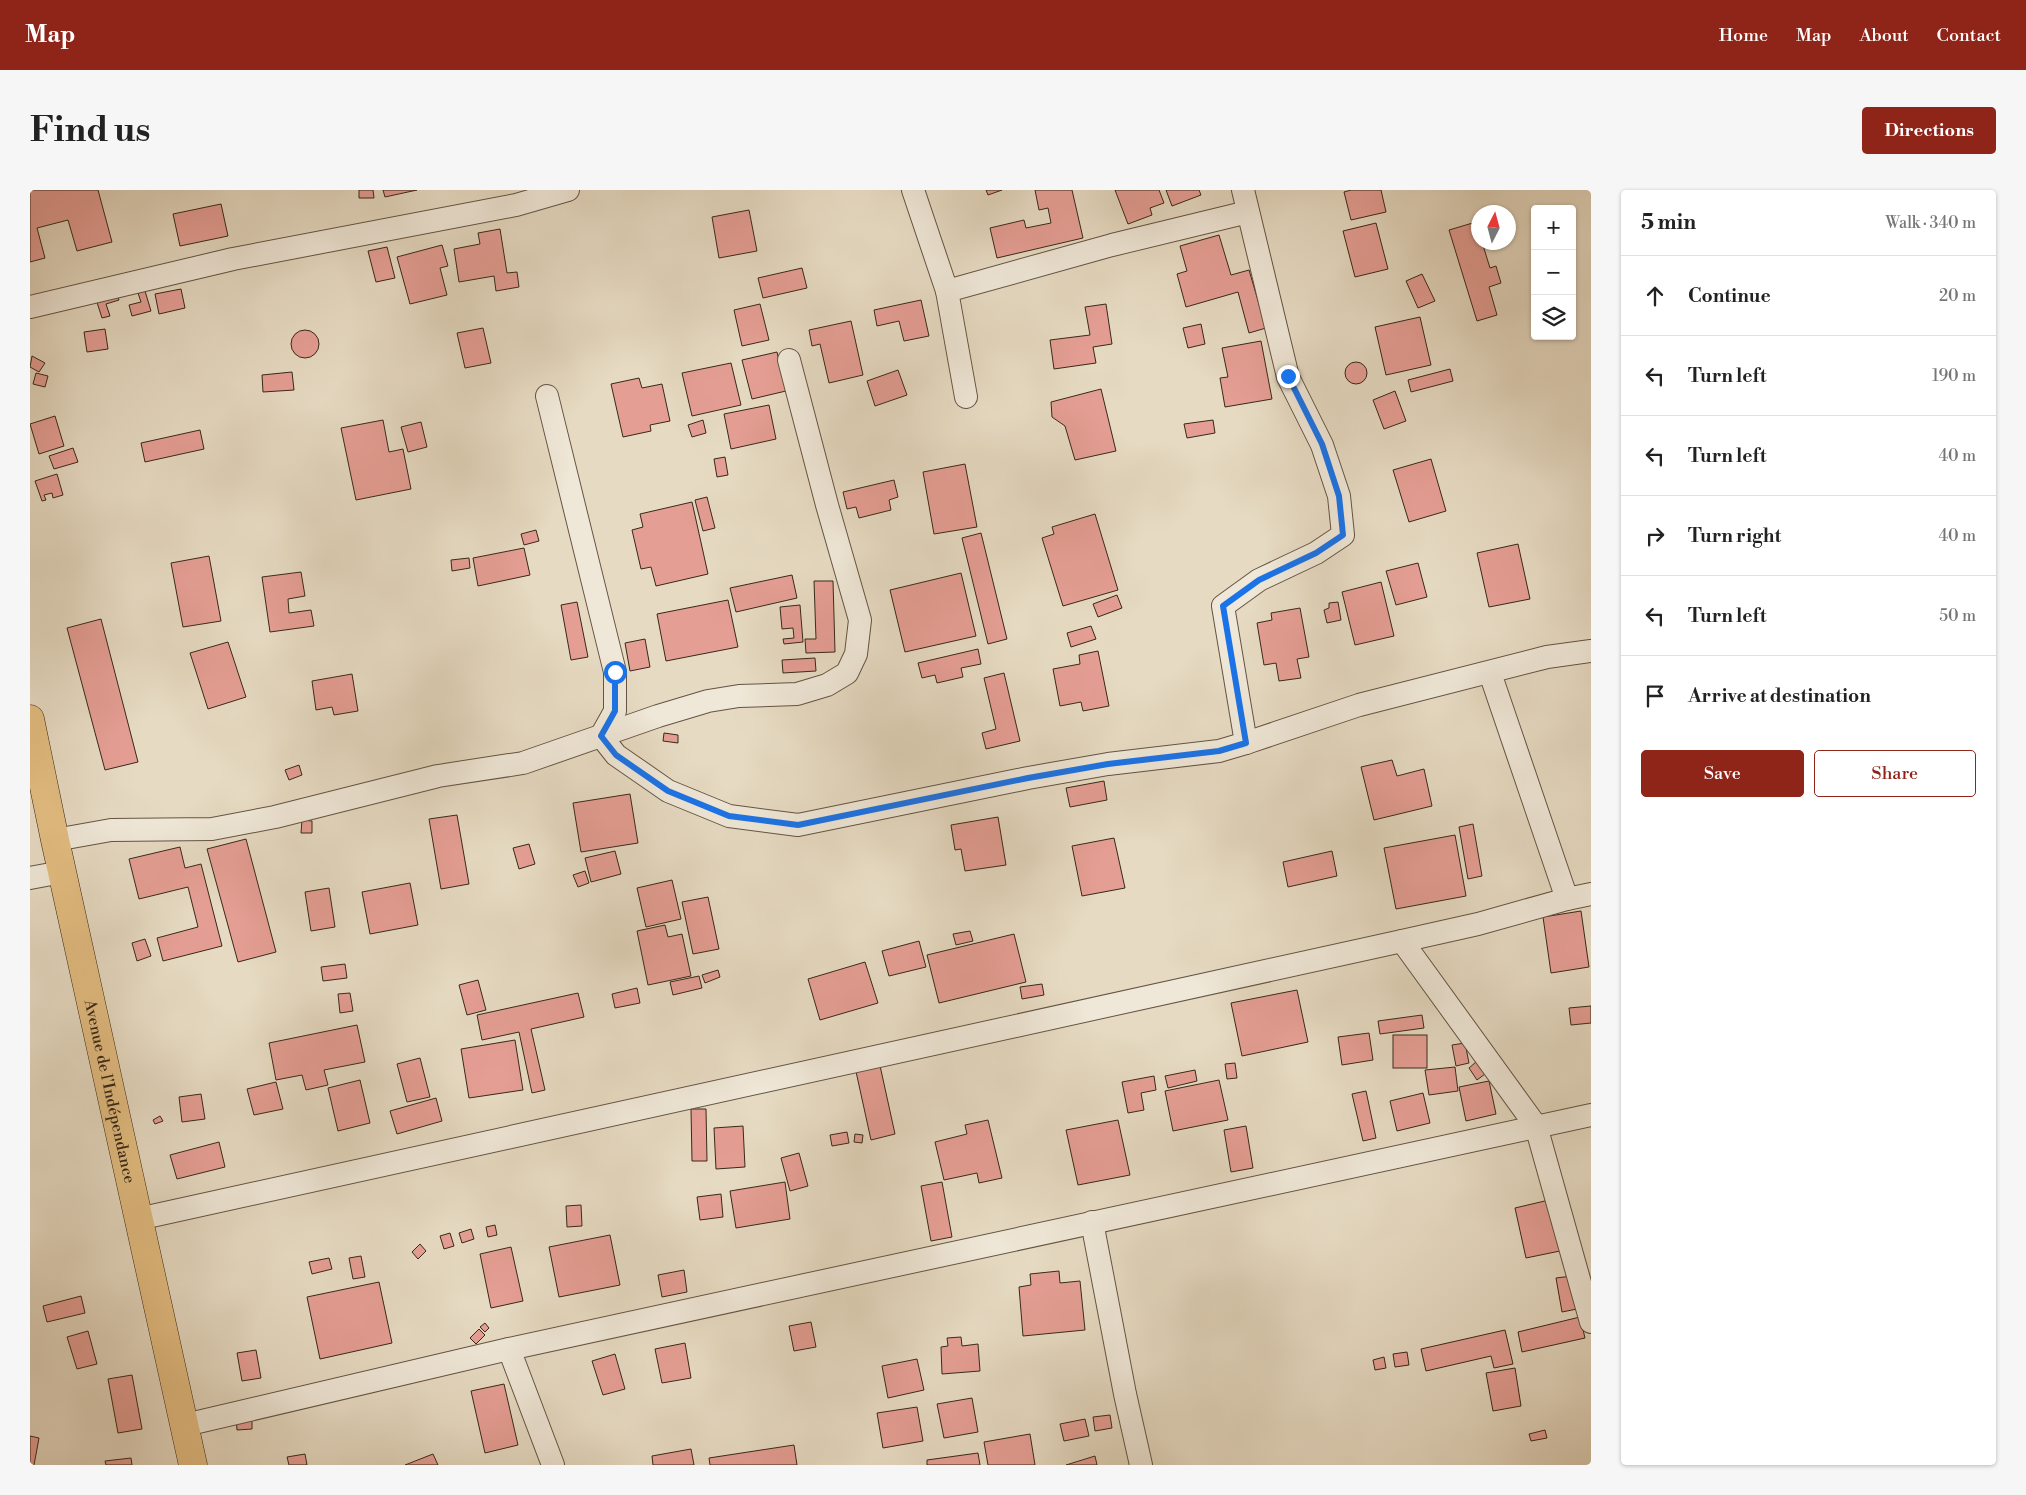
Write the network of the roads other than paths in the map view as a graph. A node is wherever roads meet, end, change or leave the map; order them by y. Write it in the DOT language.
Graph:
graph roads {
  1 [pos="568,190"];
  2 [pos="913,190"];
  3 [pos="1242,190"];
  4 [pos="1248,212"];
  5 [pos="947,291"];
  6 [pos="30,307"];
  7 [pos="790,360"];
  8 [pos="547,396"];
  9 [pos="966,397"];
  10 [pos="1591,651"];
  11 [pos="1490,673"];
  12 [pos="30,719"];
  13 [pos="601,736"];
  14 [pos="1246,743"];
  15 [pos="55,840"];
  16 [pos="62,872"];
  17 [pos="30,878"];
  18 [pos="1591,894"];
  19 [pos="1567,899"];
  20 [pos="1402,941"];
  21 [pos="1591,1115"];
  22 [pos="1536,1126"];
  23 [pos="138,1219"];
  24 [pos="1092,1222"];
  25 [pos="1591,1322"];
  26 [pos="509,1349"];
  27 [pos="185,1425"];
  28 [pos="193,1465"];
  29 [pos="553,1465"];
  30 [pos="1141,1465"];
  1 -- 6 [label="street"];
  2 -- 5 [label="street"];
  3 -- 4 [label="street"];
  4 -- 5 [label="street"];
  4 -- 14 [label="street"];
  5 -- 9 [label="street"];
  7 -- 13 [label="street"];
  8 -- 13 [label="street"];
  10 -- 11 [label="street"];
  11 -- 14 [label="street"];
  11 -- 19 [label="street"];
  12 -- 15 [label="main road, Avenue de l'Indépendance"];
  13 -- 14 [label="street"];
  13 -- 15 [label="street"];
  15 -- 16 [label="main road, Avenue de l'Indépendance"];
  16 -- 17 [label="street"];
  16 -- 23 [label="main road, Avenue de l'Indépendance"];
  18 -- 19 [label="street"];
  19 -- 20 [label="street"];
  20 -- 22 [label="street"];
  20 -- 23 [label="street"];
  21 -- 22 [label="street"];
  22 -- 24 [label="street"];
  22 -- 25 [label="street"];
  23 -- 27 [label="main road, Avenue de l'Indépendance"];
  24 -- 26 [label="street"];
  24 -- 30 [label="street"];
  26 -- 27 [label="street"];
  26 -- 29 [label="street"];
  27 -- 28 [label="main road, Avenue de l'Indépendance"];
}
